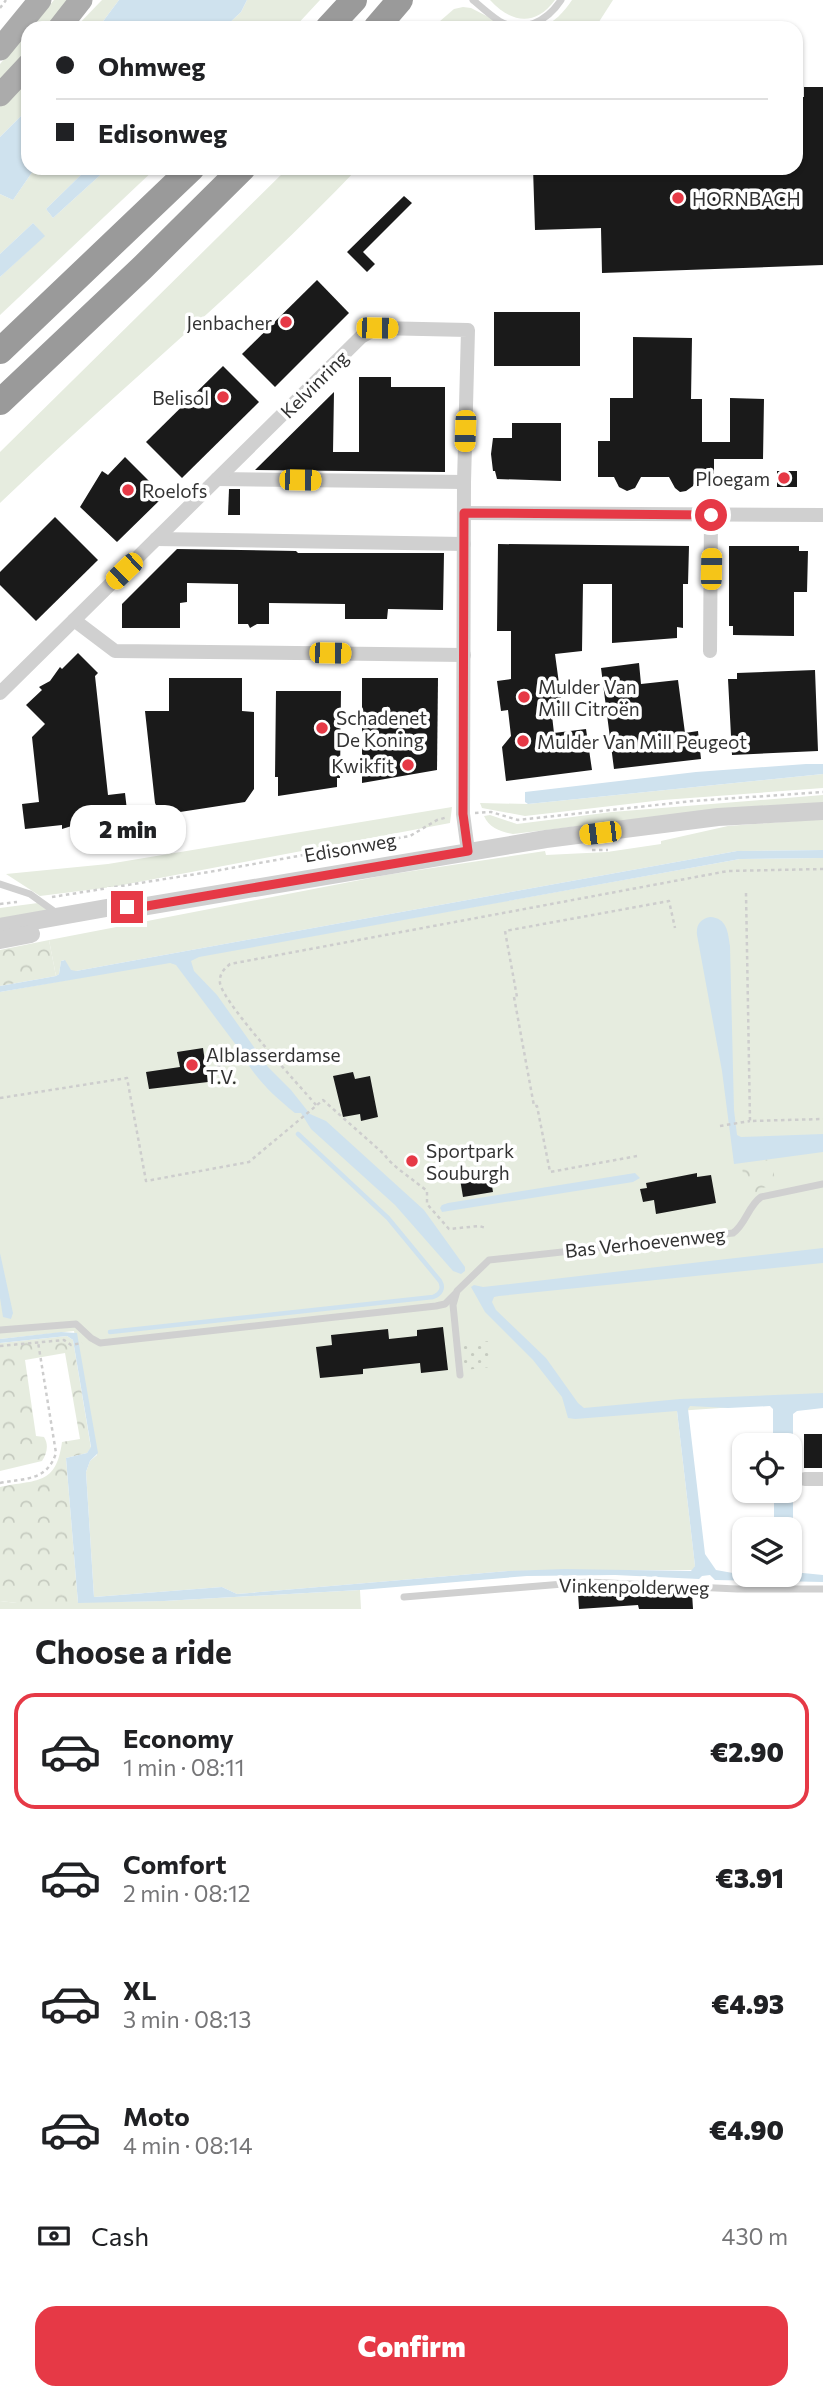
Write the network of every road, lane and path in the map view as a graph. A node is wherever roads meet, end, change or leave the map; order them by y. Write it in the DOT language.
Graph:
graph roads {
  1 [pos="6,0"];
  2 [pos="40,0"];
  3 [pos="81,0"];
  4 [pos="354,0"];
  5 [pos="400,0"];
  6 [pos="473,0"];
  7 [pos="561,0"];
  8 [pos="0,8"];
  9 [pos="23,21"];
  10 [pos="64,21"];
  11 [pos="334,21"];
  12 [pos="382,21"];
  13 [pos="500,21"];
  14 [pos="538,21"];
  15 [pos="21,23"];
  16 [pos="0,49"];
  17 [pos="21,72"];
  18 [pos="0,95"];
  19 [pos="185,175"];
  20 [pos="236,175"];
  21 [pos="0,351"];
  22 [pos="0,402"];
  23 [pos="218,479"];
  24 [pos="464,482"];
  25 [pos="464,513"];
  26 [pos="711,515"];
  27 [pos="823,515"];
  28 [pos="156,539"];
  29 [pos="464,544"];
  30 [pos="74,620"];
  31 [pos="710,651"];
  32 [pos="464,655"];
  33 [pos="0,693"];
  34 [pos="823,792"];
  35 [pos="823,811"];
  36 [pos="463,814"];
  37 [pos="342,849"];
  38 [pos="468,851"];
  39 [pos="343,854"];
  40 [pos="823,869"];
  41 [pos="0,884"];
  42 [pos="746,893"];
  43 [pos="39,899"];
  44 [pos="0,904"];
  45 [pos="141,907"];
  46 [pos="62,916"];
  47 [pos="0,928"];
  48 [pos="675,928"];
  49 [pos="0,940"];
  50 [pos="270,1051"];
  51 [pos="211,1070"];
  52 [pos="0,1098"];
  53 [pos="316,1105"];
  54 [pos="823,1119"];
  55 [pos="750,1121"];
  56 [pos="720,1126"];
  57 [pos="637,1156"];
  58 [pos="823,1184"];
  59 [pos="486,1228"];
  60 [pos="457,1291"];
  61 [pos="0,1330"];
  62 [pos="38,1342"];
  63 [pos="82,1343"];
  64 [pos="0,1346"];
  65 [pos="460,1375"];
  66 [pos="805,1479"];
  67 [pos="823,1479"];
  68 [pos="0,1483"];
  69 [pos="823,1589"];
  70 [pos="404,1597"];
  1 -- 8 [label="path"];
  2 -- 9 [label="main road"];
  3 -- 10 [label="main road"];
  4 -- 11 [label="highway"];
  5 -- 12 [label="highway"];
  6 -- 13 [label="lane"];
  7 -- 14 [label="lane"];
  15 -- 16 [label="main road"];
  17 -- 18 [label="main road"];
  19 -- 21 [label="highway"];
  20 -- 22 [label="highway"];
  23 -- 24 [label="street"];
  23 -- 24 [label="street, Kelvinring"];
  23 -- 28 [label="street, Kelvinring"];
  24 -- 25 [label="street, Kelvinring"];
  25 -- 26 [label="street"];
  25 -- 29 [label="street, Kelvinring"];
  26 -- 27 [label="street"];
  26 -- 31 [label="street"];
  28 -- 29 [label="street"];
  28 -- 30 [label="street, Kelvinring"];
  29 -- 32 [label="street, Kelvinring"];
  30 -- 32 [label="street"];
  30 -- 33 [label="street, Kelvinring"];
  32 -- 36 [label="street, Kelvinring"];
  34 -- 36 [label="path, Edisonweg"];
  35 -- 38 [label="street, Edisonweg"];
  36 -- 37 [label="path, Edisonweg"];
  36 -- 38 [label="street, Kelvinring"];
  37 -- 39 [label="path"];
  37 -- 43 [label="path, Edisonweg"];
  38 -- 45 [label="street, Edisonweg"];
  40 -- 50 [label="path"];
  41 -- 43 [label="lane"];
  42 -- 55 [label="path"];
  43 -- 44 [label="path, Edisonweg"];
  43 -- 46 [label="lane"];
  45 -- 46 [label="street, Edisonweg"];
  45 -- 49 [label="street, Edisonweg"];
  46 -- 47 [label="street, Edisonweg"];
  48 -- 57 [label="path"];
  50 -- 51 [label="path"];
  50 -- 53 [label="path"];
  52 -- 53 [label="path"];
  53 -- 59 [label="path"];
  54 -- 55 [label="path"];
  55 -- 56 [label="path"];
  58 -- 60 [label="lane, Bas Verhoevenweg"];
  60 -- 61 [label="lane"];
  60 -- 65 [label="lane"];
  62 -- 63 [label="path"];
  62 -- 64 [label="path"];
  62 -- 68 [label="path"];
  66 -- 67 [label="street"];
  69 -- 70 [label="lane, Vinkenpolderweg"];
}
